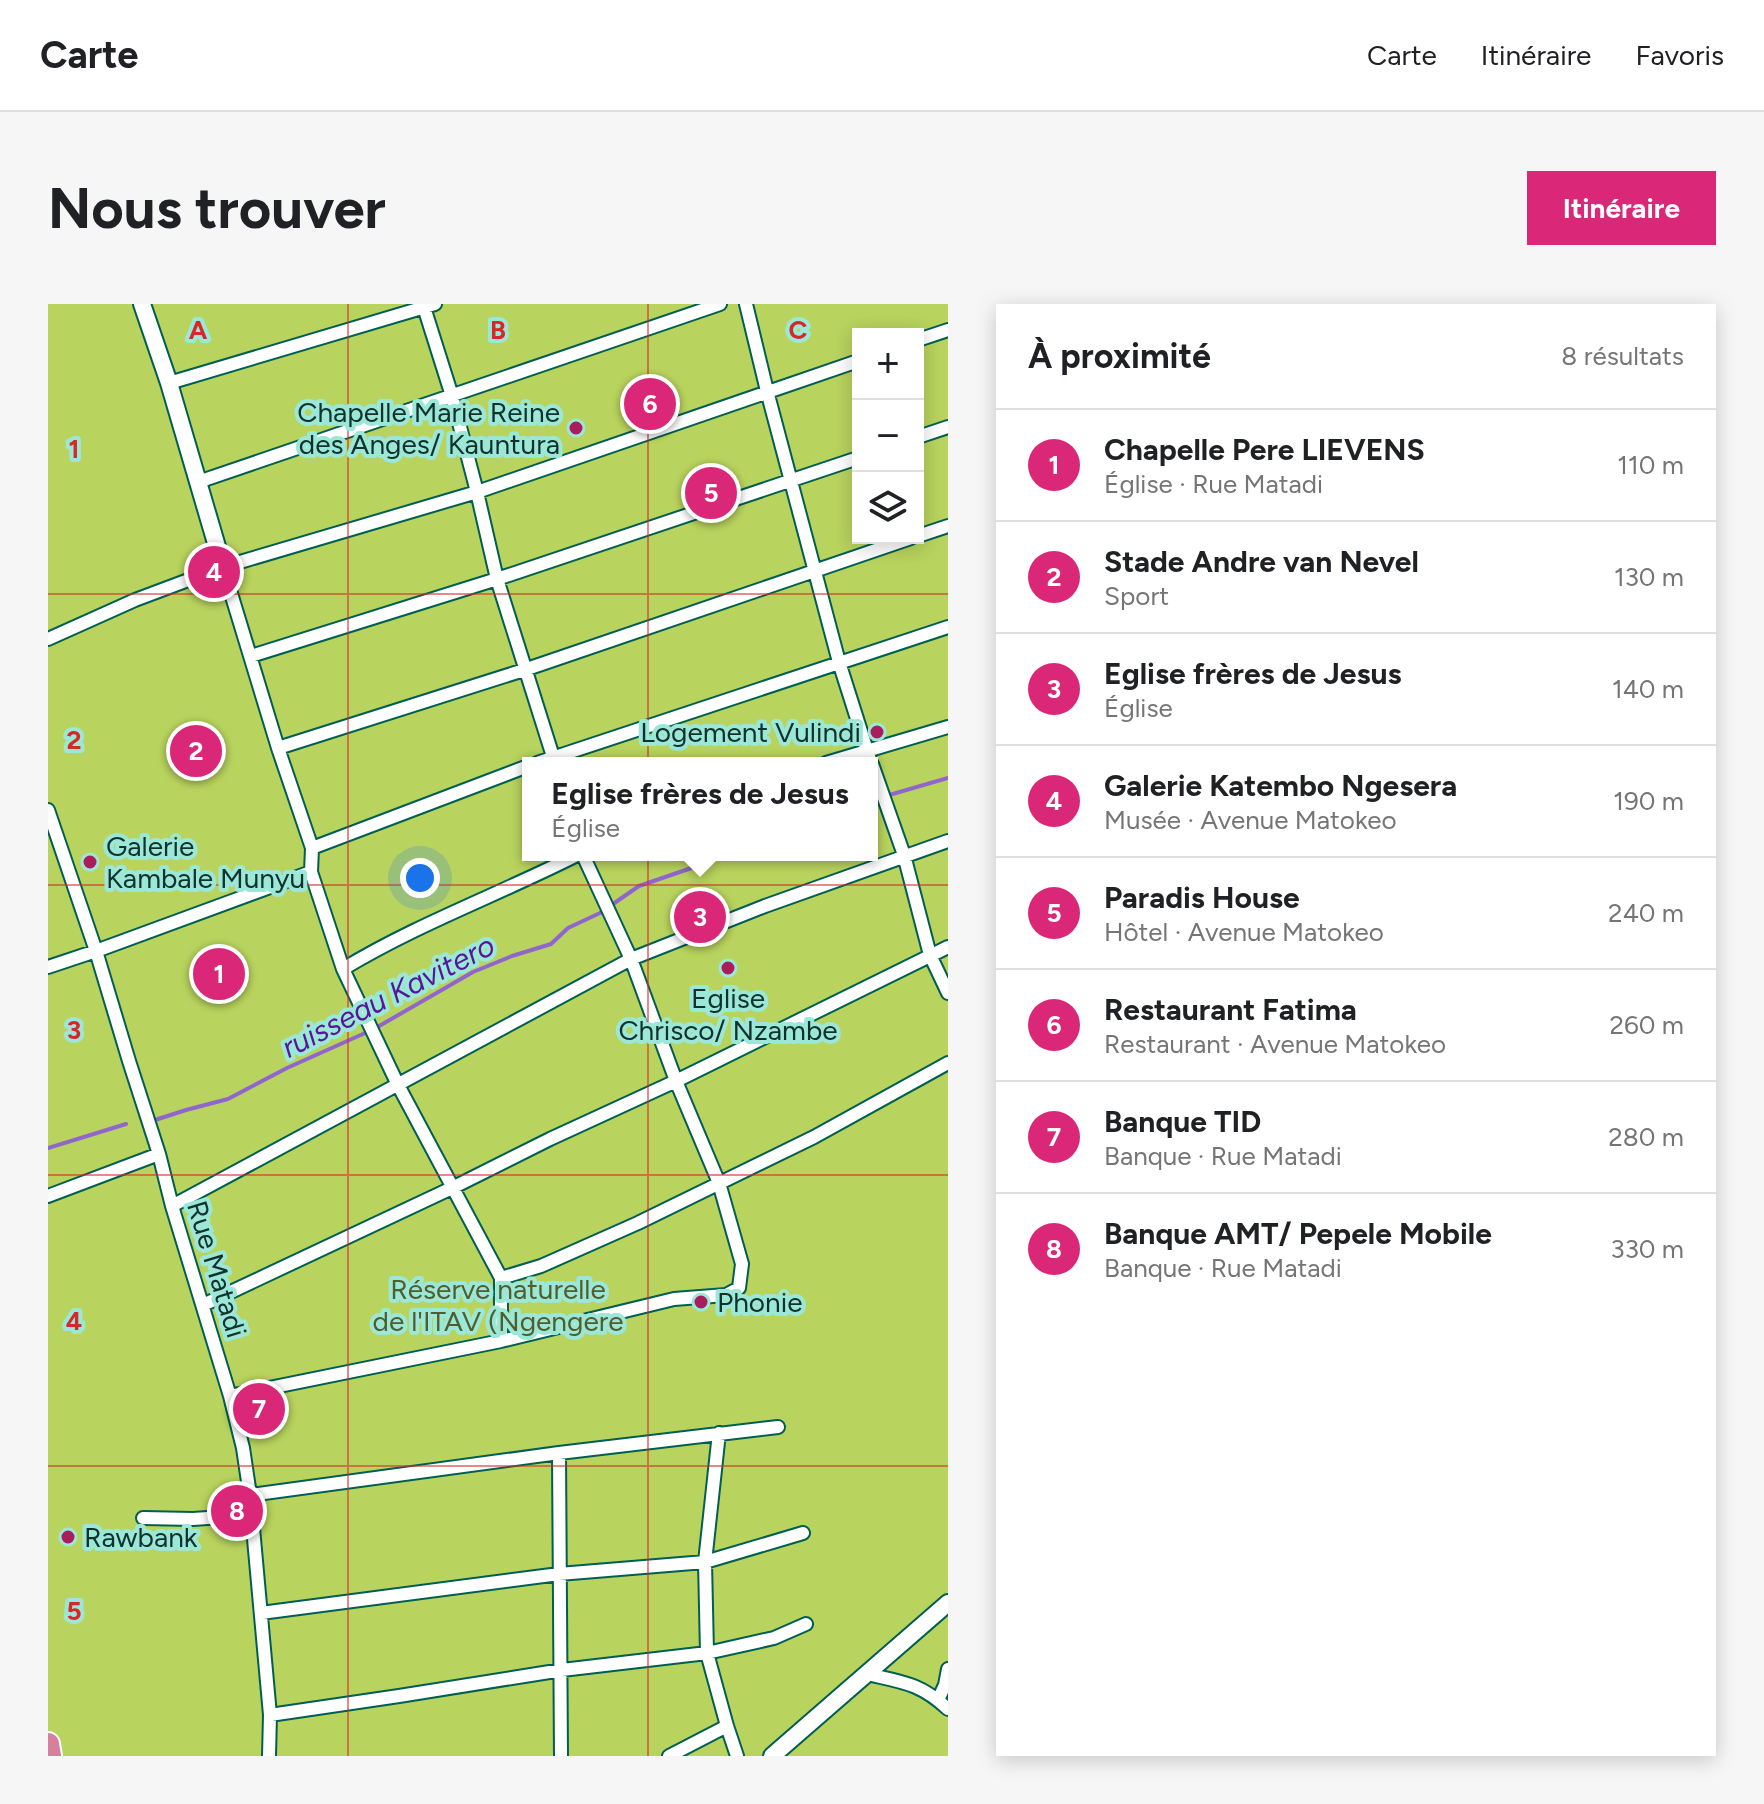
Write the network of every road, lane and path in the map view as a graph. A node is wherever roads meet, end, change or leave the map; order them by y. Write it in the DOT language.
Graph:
graph roads {
  1 [pos="142,304"];
  2 [pos="720,304"];
  3 [pos="746,304"];
  4 [pos="427,305"];
  5 [pos="948,330"];
  6 [pos="924,338"];
  7 [pos="852,363"];
  8 [pos="169,383"];
  9 [pos="767,391"];
  10 [pos="452,396"];
  11 [pos="948,427"];
  12 [pos="924,435"];
  13 [pos="852,460"];
  14 [pos="790,481"];
  15 [pos="198,482"];
  16 [pos="477,492"];
  17 [pos="948,526"];
  18 [pos="924,534"];
  19 [pos="893,544"];
  20 [pos="223,567"];
  21 [pos="814,571"];
  22 [pos="497,579"];
  23 [pos="948,627"];
  24 [pos="48,639"];
  25 [pos="251,656"];
  26 [pos="839,662"];
  27 [pos="524,670"];
  28 [pos="948,727"];
  29 [pos="278,748"];
  30 [pos="553,757"];
  31 [pos="563,757"];
  32 [pos="869,757"];
  33 [pos="875,757"];
  34 [pos="522,768"];
  35 [pos="878,782"];
  36 [pos="48,810"];
  37 [pos="948,841"];
  38 [pos="312,848"];
  39 [pos="904,855"];
  40 [pos="567,861"];
  41 [pos="583,861"];
  42 [pos="311,872"];
  43 [pos="948,947"];
  44 [pos="96,951"];
  45 [pos="930,955"];
  46 [pos="631,959"];
  47 [pos="48,967"];
  48 [pos="343,969"];
  49 [pos="948,993"];
  50 [pos="948,1063"];
  51 [pos="676,1081"];
  52 [pos="398,1085"];
  53 [pos="159,1154"];
  54 [pos="719,1183"];
  55 [pos="454,1187"];
  56 [pos="48,1196"];
  57 [pos="172,1206"];
  58 [pos="501,1278"];
  59 [pos="203,1305"];
  60 [pos="501,1341"];
  61 [pos="230,1396"];
  62 [pos="778,1427"];
  63 [pos="719,1433"];
  64 [pos="559,1453"];
  65 [pos="250,1495"];
  66 [pos="251,1515"];
  67 [pos="143,1518"];
  68 [pos="803,1533"];
  69 [pos="705,1562"];
  70 [pos="559,1574"];
  71 [pos="948,1603"];
  72 [pos="261,1613"];
  73 [pos="806,1624"];
  74 [pos="707,1653"];
  75 [pos="948,1669"];
  76 [pos="562,1670"];
  77 [pos="867,1674"];
  78 [pos="943,1704"];
  79 [pos="270,1715"];
  80 [pos="727,1726"];
  81 [pos="48,1744"];
  82 [pos="50,1756"];
  83 [pos="269,1756"];
  84 [pos="561,1756"];
  85 [pos="669,1756"];
  86 [pos="737,1756"];
  87 [pos="772,1756"];
  1 -- 8 [label="street"];
  2 -- 10 [label="street"];
  3 -- 9 [label="street"];
  4 -- 8 [label="street"];
  4 -- 10 [label="street"];
  5 -- 6 [label="street"];
  7 -- 9 [label="street"];
  8 -- 15 [label="street"];
  9 -- 14 [label="street"];
  9 -- 16 [label="street"];
  10 -- 15 [label="street"];
  10 -- 16 [label="street"];
  11 -- 12 [label="street"];
  13 -- 14 [label="street"];
  14 -- 21 [label="street"];
  14 -- 22 [label="street"];
  15 -- 20 [label="street"];
  16 -- 20 [label="street"];
  16 -- 22 [label="street"];
  17 -- 18 [label="street"];
  19 -- 21 [label="street"];
  20 -- 24 [label="street"];
  20 -- 25 [label="street"];
  21 -- 26 [label="street"];
  21 -- 27 [label="street"];
  22 -- 25 [label="street"];
  22 -- 27 [label="street"];
  23 -- 26 [label="street"];
  25 -- 29 [label="street"];
  26 -- 31 [label="street"];
  26 -- 32 [label="street"];
  27 -- 29 [label="street"];
  27 -- 30 [label="street"];
  28 -- 33 [label="street"];
  29 -- 38 [label="street"];
  34 -- 38 [label="street"];
  35 -- 39 [label="street"];
  36 -- 44 [label="street, Rue Matadi"];
  37 -- 39 [label="street"];
  38 -- 42 [label="street"];
  39 -- 45 [label="street"];
  39 -- 46 [label="street"];
  40 -- 48 [label="street"];
  41 -- 46 [label="street"];
  42 -- 44 [label="street"];
  42 -- 48 [label="street"];
  43 -- 45 [label="street"];
  44 -- 47 [label="street"];
  44 -- 53 [label="street, Rue Matadi"];
  45 -- 49 [label="street"];
  45 -- 51 [label="street"];
  46 -- 51 [label="street"];
  46 -- 52 [label="street"];
  48 -- 52 [label="street"];
  50 -- 54 [label="street"];
  51 -- 54 [label="street"];
  51 -- 55 [label="street"];
  52 -- 55 [label="street"];
  52 -- 57 [label="street"];
  53 -- 56 [label="street"];
  53 -- 57 [label="street, Rue Matadi"];
  54 -- 58 [label="street"];
  54 -- 60 [label="street"];
  55 -- 58 [label="street"];
  55 -- 59 [label="street"];
  57 -- 59 [label="street, Rue Matadi"];
  58 -- 60 [label="street"];
  59 -- 61 [label="street, Rue Matadi"];
  60 -- 61 [label="street"];
  61 -- 65 [label="street, Rue Matadi"];
  62 -- 63 [label="street"];
  63 -- 64 [label="street"];
  63 -- 69 [label="street"];
  64 -- 65 [label="street"];
  64 -- 70 [label="street"];
  65 -- 66 [label="street, Rue Matadi"];
  66 -- 67 [label="street"];
  66 -- 72 [label="street, Rue Matadi"];
  68 -- 69 [label="street"];
  69 -- 70 [label="street"];
  69 -- 74 [label="street"];
  70 -- 72 [label="street"];
  70 -- 76 [label="street"];
  71 -- 77 [label="street"];
  72 -- 79 [label="street, Rue Matadi"];
  73 -- 74 [label="street"];
  74 -- 76 [label="street"];
  74 -- 80 [label="street"];
  75 -- 78 [label="street"];
  76 -- 79 [label="street"];
  76 -- 84 [label="street"];
  77 -- 78 [label="street"];
  77 -- 87 [label="street"];
  79 -- 83 [label="street, Rue Matadi"];
  80 -- 85 [label="street"];
  80 -- 86 [label="street"];
  81 -- 82 [label="highway"];
}
